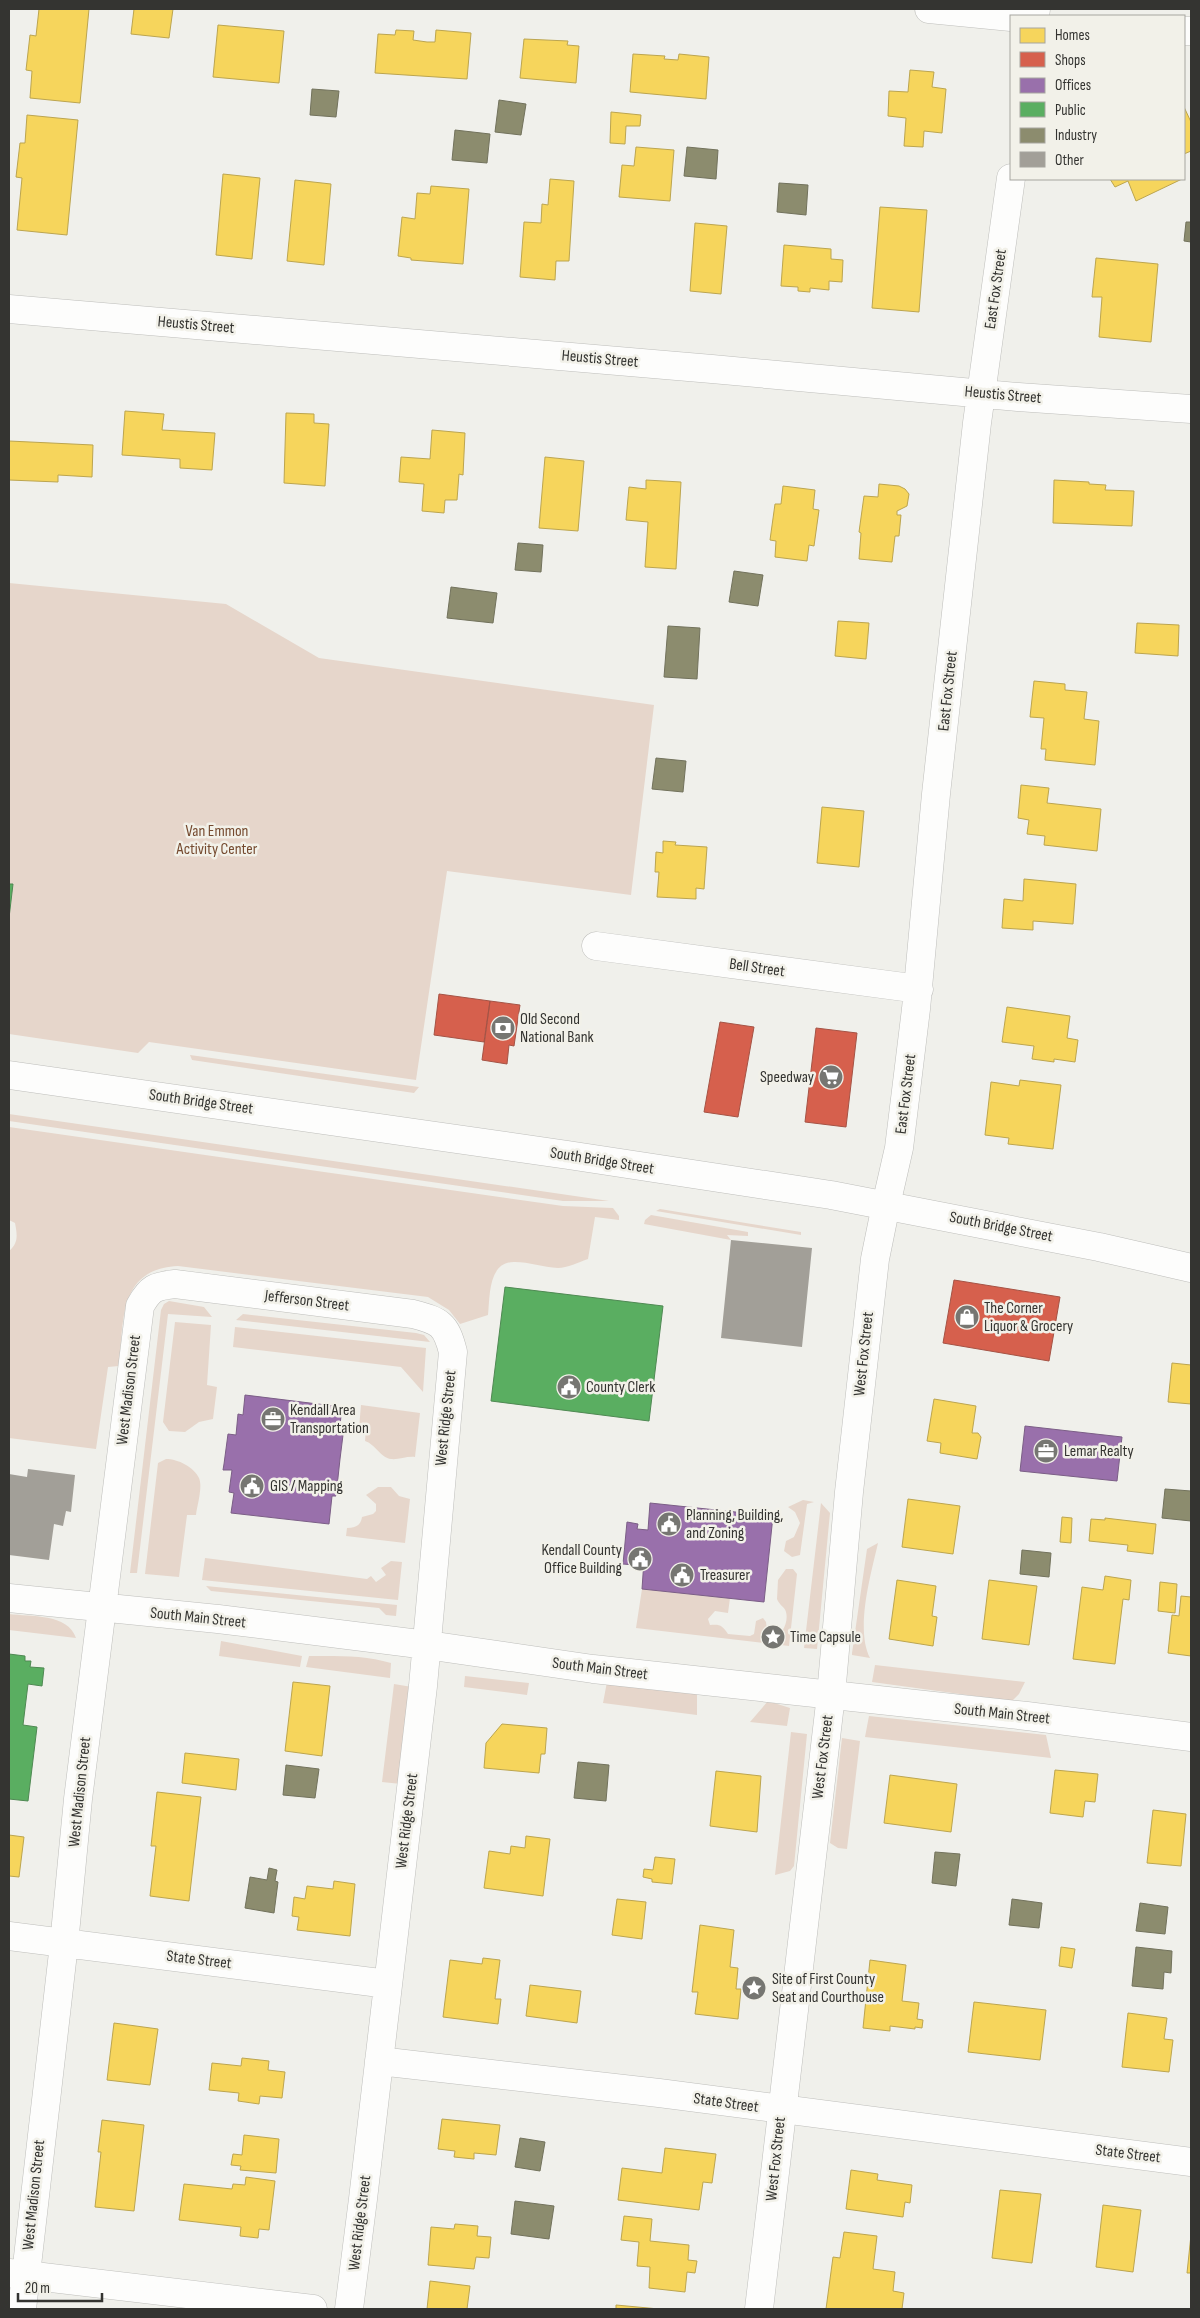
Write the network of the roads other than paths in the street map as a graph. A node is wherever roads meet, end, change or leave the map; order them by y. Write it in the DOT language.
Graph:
graph roads {
  1 [pos="929,9"];
  2 [pos="1010,17"];
  3 [pos="1011,180"];
  4 [pos="9,309"];
  5 [pos="982,393"];
  6 [pos="1191,410"];
  7 [pos="596,946"];
  8 [pos="918,989"];
  9 [pos="9,1075"];
  10 [pos="886,1205"];
  11 [pos="1191,1268"];
  12 [pos="160,1286"];
  13 [pos="448,1333"];
  14 [pos="9,1598"];
  15 [pos="102,1607"];
  16 [pos="427,1645"];
  17 [pos="831,1695"];
  18 [pos="1191,1737"];
  19 [pos="9,1936"];
  20 [pos="64,1944"];
  21 [pos="388,1984"];
  22 [pos="379,2061"];
  23 [pos="782,2110"];
  24 [pos="1191,2162"];
  25 [pos="17,2274"];
  26 [pos="22,2309"];
  27 [pos="314,2309"];
  28 [pos="348,2309"];
  29 [pos="759,2309"];
  1 -- 2 [label="main road"];
  3 -- 5 [label="main road, East Fox Street"];
  4 -- 5 [label="main road, Heustis Street"];
  5 -- 6 [label="main road, Heustis Street"];
  5 -- 8 [label="main road, East Fox Street"];
  7 -- 8 [label="main road, Bell Street"];
  8 -- 10 [label="main road, East Fox Street"];
  9 -- 10 [label="main road, South Bridge Street"];
  10 -- 11 [label="main road, South Bridge Street"];
  10 -- 17 [label="main road, West Fox Street"];
  12 -- 13 [label="main road, Jefferson Street"];
  12 -- 15 [label="main road, West Madison Street"];
  13 -- 16 [label="main road, West Ridge Street"];
  14 -- 15 [label="main road, South Main Street"];
  15 -- 16 [label="main road, South Main Street"];
  15 -- 20 [label="main road, West Madison Street"];
  16 -- 17 [label="main road, South Main Street"];
  16 -- 21 [label="main road, West Ridge Street"];
  17 -- 18 [label="main road, South Main Street"];
  17 -- 23 [label="main road, West Fox Street"];
  19 -- 20 [label="main road, State Street"];
  20 -- 21 [label="main road, State Street"];
  20 -- 25 [label="main road, West Madison Street"];
  21 -- 22 [label="main road, West Ridge Street"];
  22 -- 23 [label="main road, State Street"];
  22 -- 28 [label="main road, West Ridge Street"];
  23 -- 24 [label="main road, State Street"];
  23 -- 29 [label="main road, West Fox Street"];
  25 -- 26 [label="main road, West Madison Street"];
  25 -- 27 [label="main road"];
}
